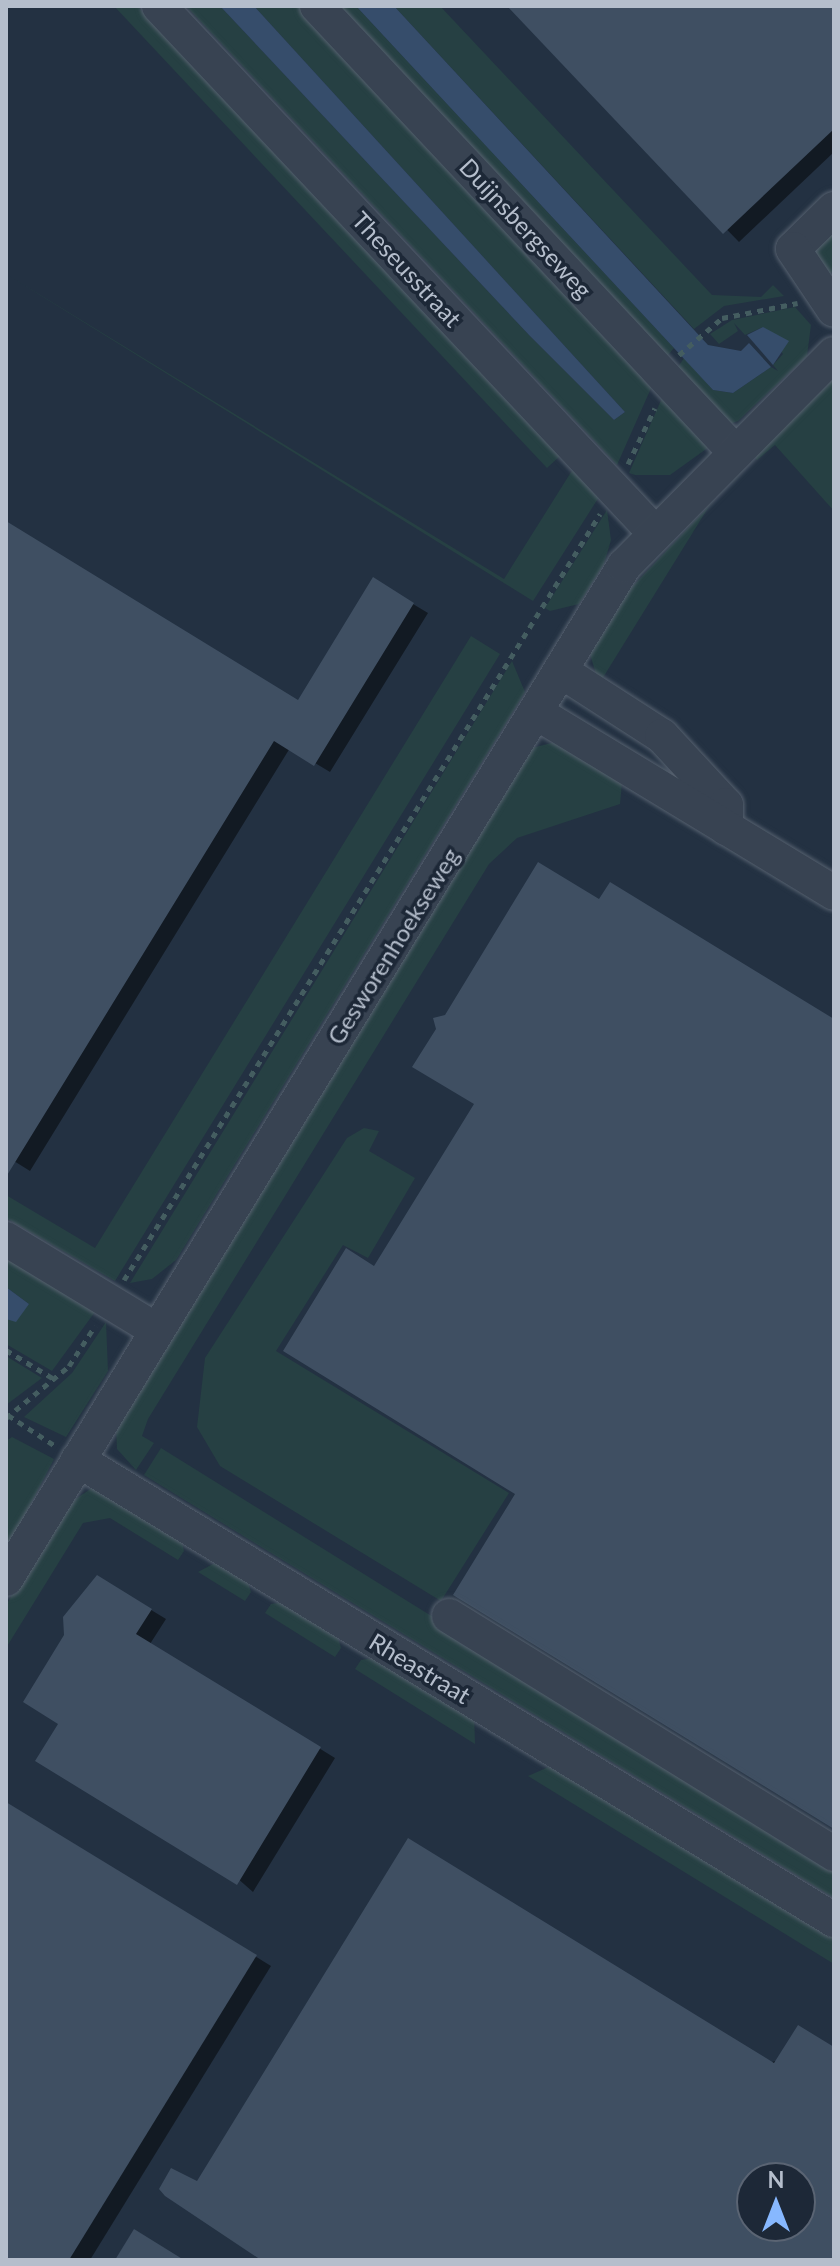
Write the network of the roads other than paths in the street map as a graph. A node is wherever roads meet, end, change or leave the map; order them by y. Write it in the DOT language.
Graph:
graph roads {
  1 [pos="159,6"];
  2 [pos="317,6"];
  3 [pos="834,209"];
  4 [pos="827,302"];
  5 [pos="834,354"];
  6 [pos="733,450"];
  7 [pos="654,532"];
  8 [pos="561,671"];
  9 [pos="537,713"];
  10 [pos="726,828"];
  11 [pos="834,893"];
  12 [pos="6,1239"];
  13 [pos="156,1330"];
  14 [pos="78,1460"];
  15 [pos="6,1579"];
  16 [pos="449,1616"];
  17 [pos="834,1854"];
  18 [pos="834,1920"];
  1 -- 7 [label="street, Theseusstraat"];
  2 -- 6 [label="street, Duijnsbergseweg"];
  3 -- 4 [label="street"];
  5 -- 6 [label="street, Gesworenhoekseweg"];
  6 -- 7 [label="street, Gesworenhoekseweg"];
  7 -- 8 [label="street, Gesworenhoekseweg"];
  8 -- 9 [label="street, Gesworenhoekseweg"];
  8 -- 10 [label="street"];
  9 -- 10 [label="street"];
  9 -- 13 [label="street, Gesworenhoekseweg"];
  10 -- 11 [label="street"];
  12 -- 13 [label="street"];
  13 -- 14 [label="street, Gesworenhoekseweg"];
  14 -- 15 [label="street, Gesworenhoekseweg"];
  14 -- 18 [label="street, Rheastraat"];
  16 -- 17 [label="street"];
}
